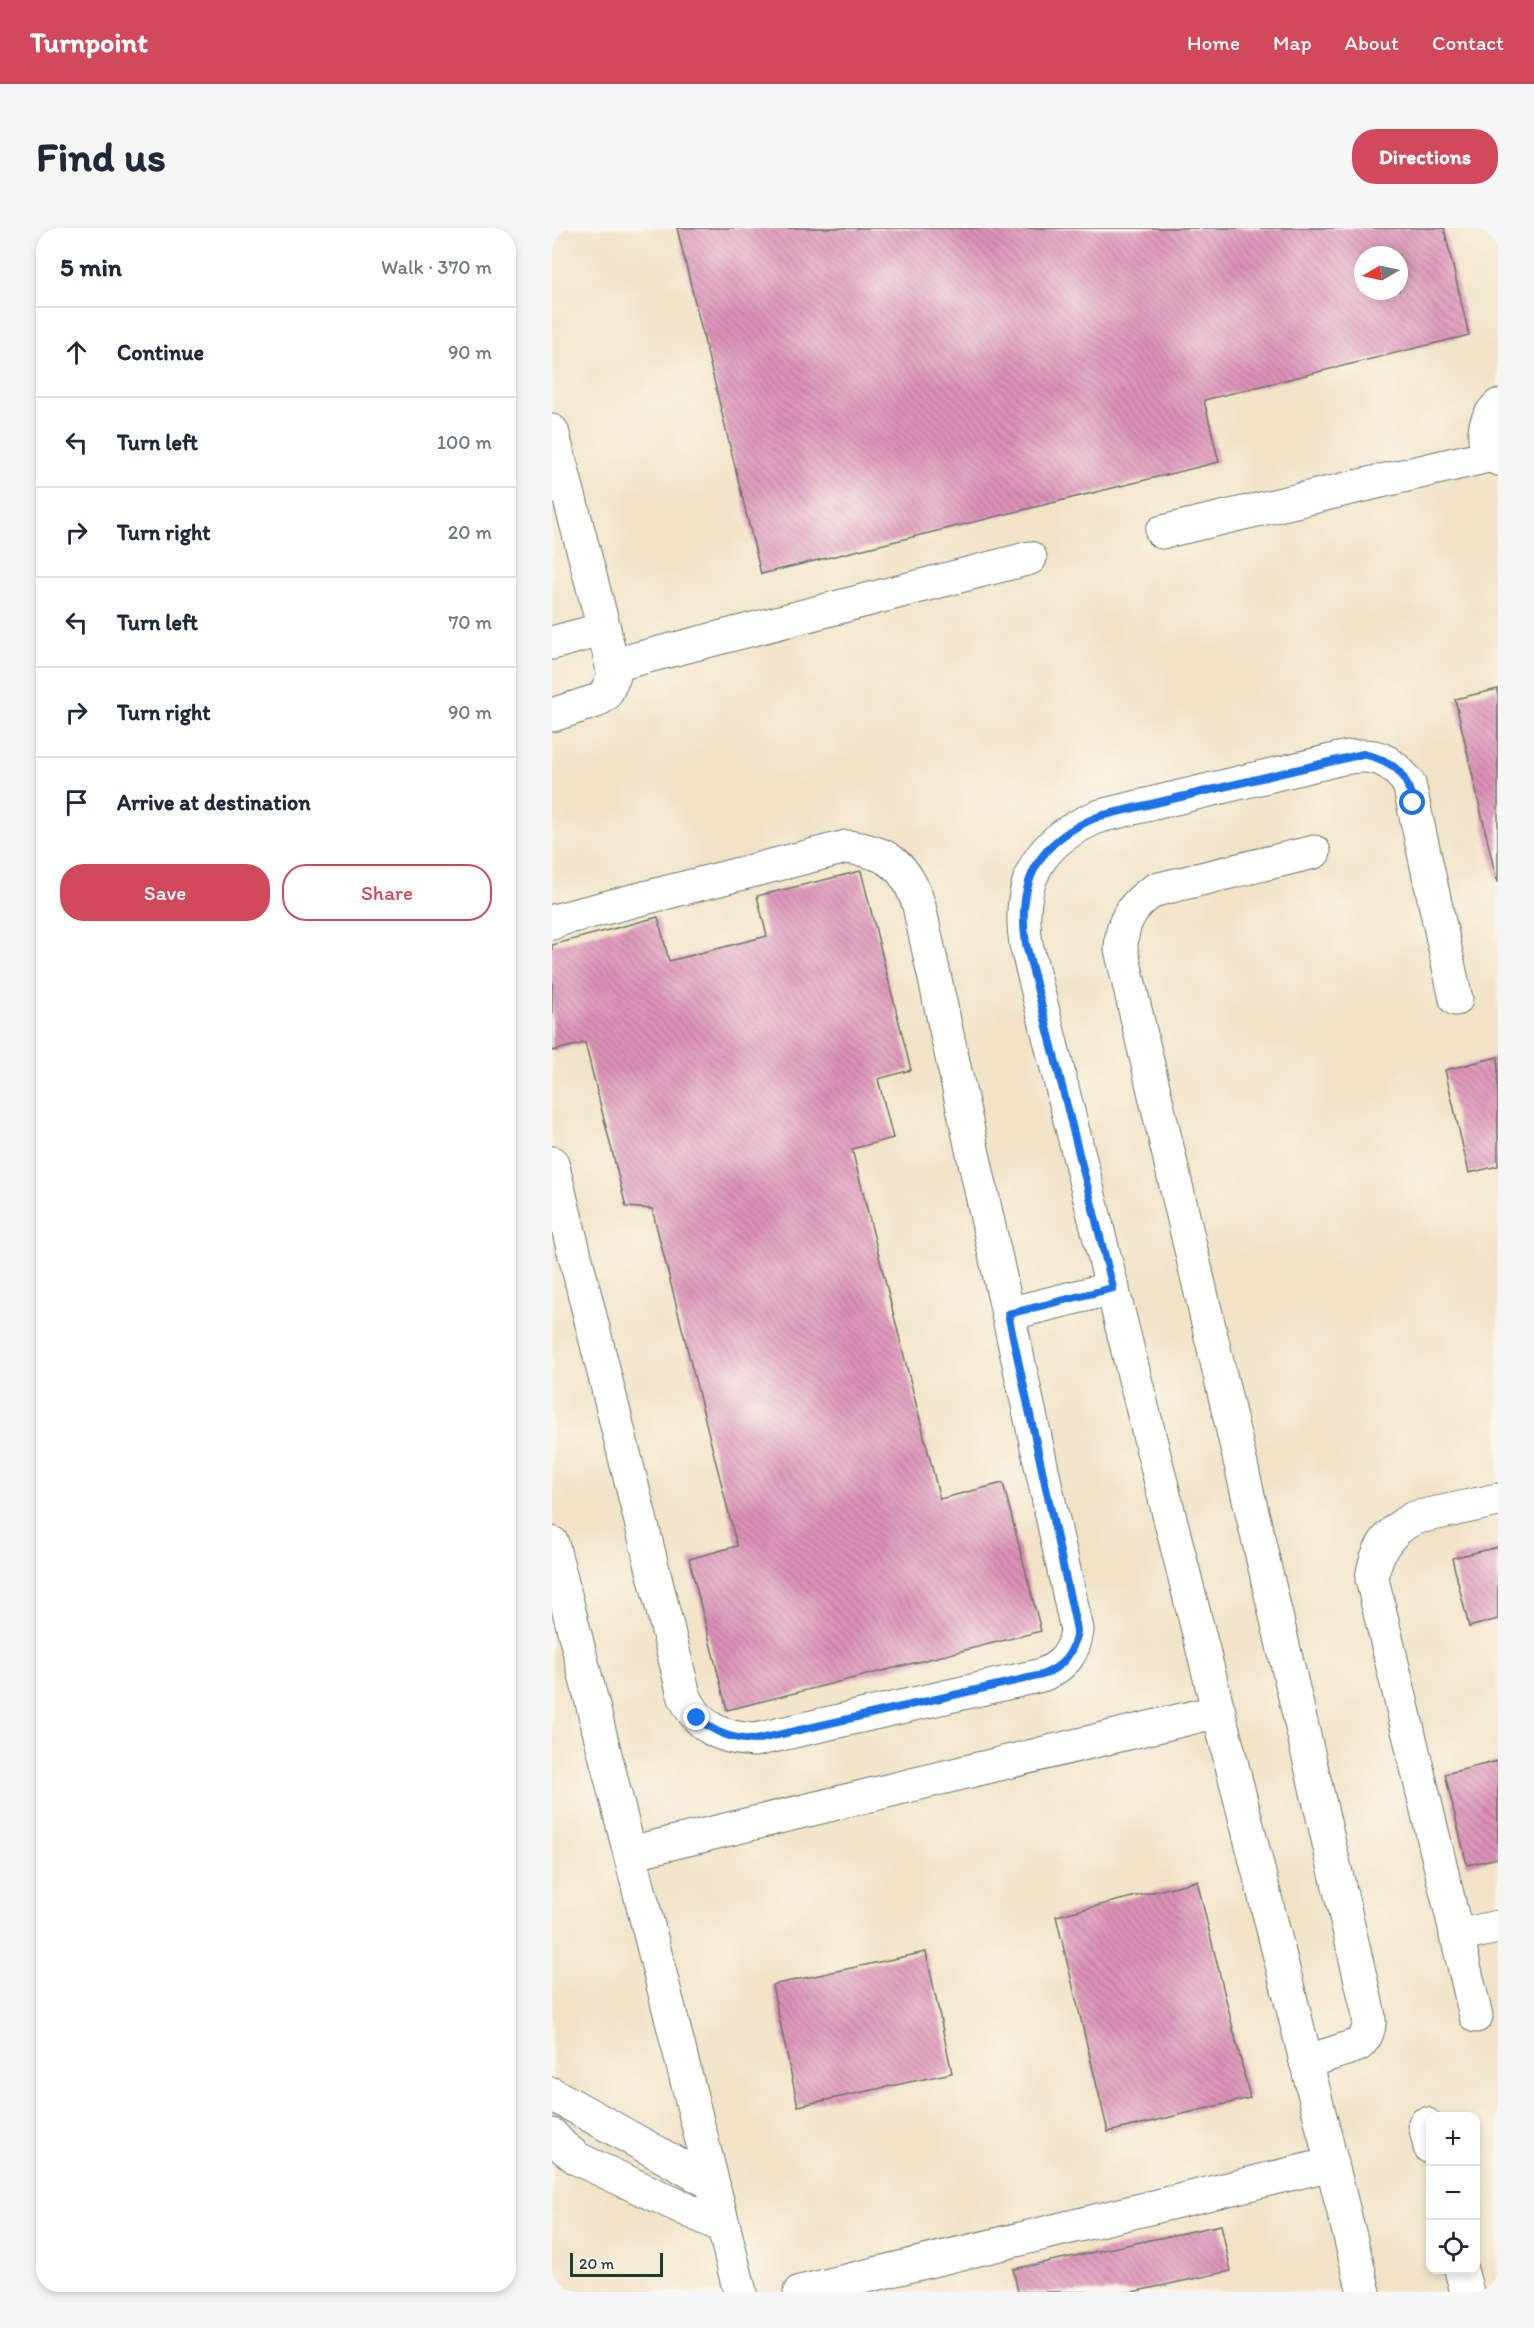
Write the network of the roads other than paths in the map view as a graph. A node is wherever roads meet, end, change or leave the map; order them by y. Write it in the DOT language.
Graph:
graph roads {
  1 [pos="1498,406"];
  2 [pos="552,431"];
  3 [pos="1496,457"];
  4 [pos="1162,532"];
  5 [pos="1030,558"];
  6 [pos="604,629"];
  7 [pos="552,642"];
  8 [pos="613,665"];
  9 [pos="552,715"];
  10 [pos="1314,852"];
  11 [pos="552,923"];
  12 [pos="1456,999"];
  13 [pos="552,1163"];
  14 [pos="1113,1288"];
  15 [pos="1008,1314"];
  16 [pos="1498,1500"];
  17 [pos="552,1543"];
  18 [pos="1218,1711"];
  19 [pos="630,1853"];
  20 [pos="1498,1927"];
  21 [pos="1456,1936"];
  22 [pos="1476,2016"];
  23 [pos="1306,2062"];
  24 [pos="552,2094"];
  25 [pos="552,2135"];
  26 [pos="1332,2164"];
  27 [pos="713,2184"];
  28 [pos="724,2227"];
  29 [pos="1462,2274"];
  30 [pos="740,2292"];
  31 [pos="800,2292"];
  32 [pos="1364,2292"];
  33 [pos="1467,2292"];
  1 -- 3 [label="lane"];
  2 -- 6 [label="lane"];
  3 -- 4 [label="lane"];
  5 -- 8 [label="lane"];
  6 -- 7 [label="lane"];
  6 -- 8 [label="lane"];
  8 -- 9 [label="lane"];
  10 -- 23 [label="lane"];
  11 -- 15 [label="lane"];
  12 -- 14 [label="lane"];
  13 -- 15 [label="lane"];
  14 -- 15 [label="lane"];
  14 -- 18 [label="lane"];
  16 -- 21 [label="lane"];
  17 -- 19 [label="lane"];
  18 -- 19 [label="lane"];
  18 -- 23 [label="lane"];
  19 -- 27 [label="lane"];
  20 -- 21 [label="lane"];
  21 -- 22 [label="lane"];
  23 -- 26 [label="lane"];
  24 -- 27 [label="lane"];
  25 -- 28 [label="lane"];
  26 -- 31 [label="lane"];
  26 -- 32 [label="lane"];
  27 -- 28 [label="lane"];
  28 -- 30 [label="lane"];
  29 -- 33 [label="lane"];
}
